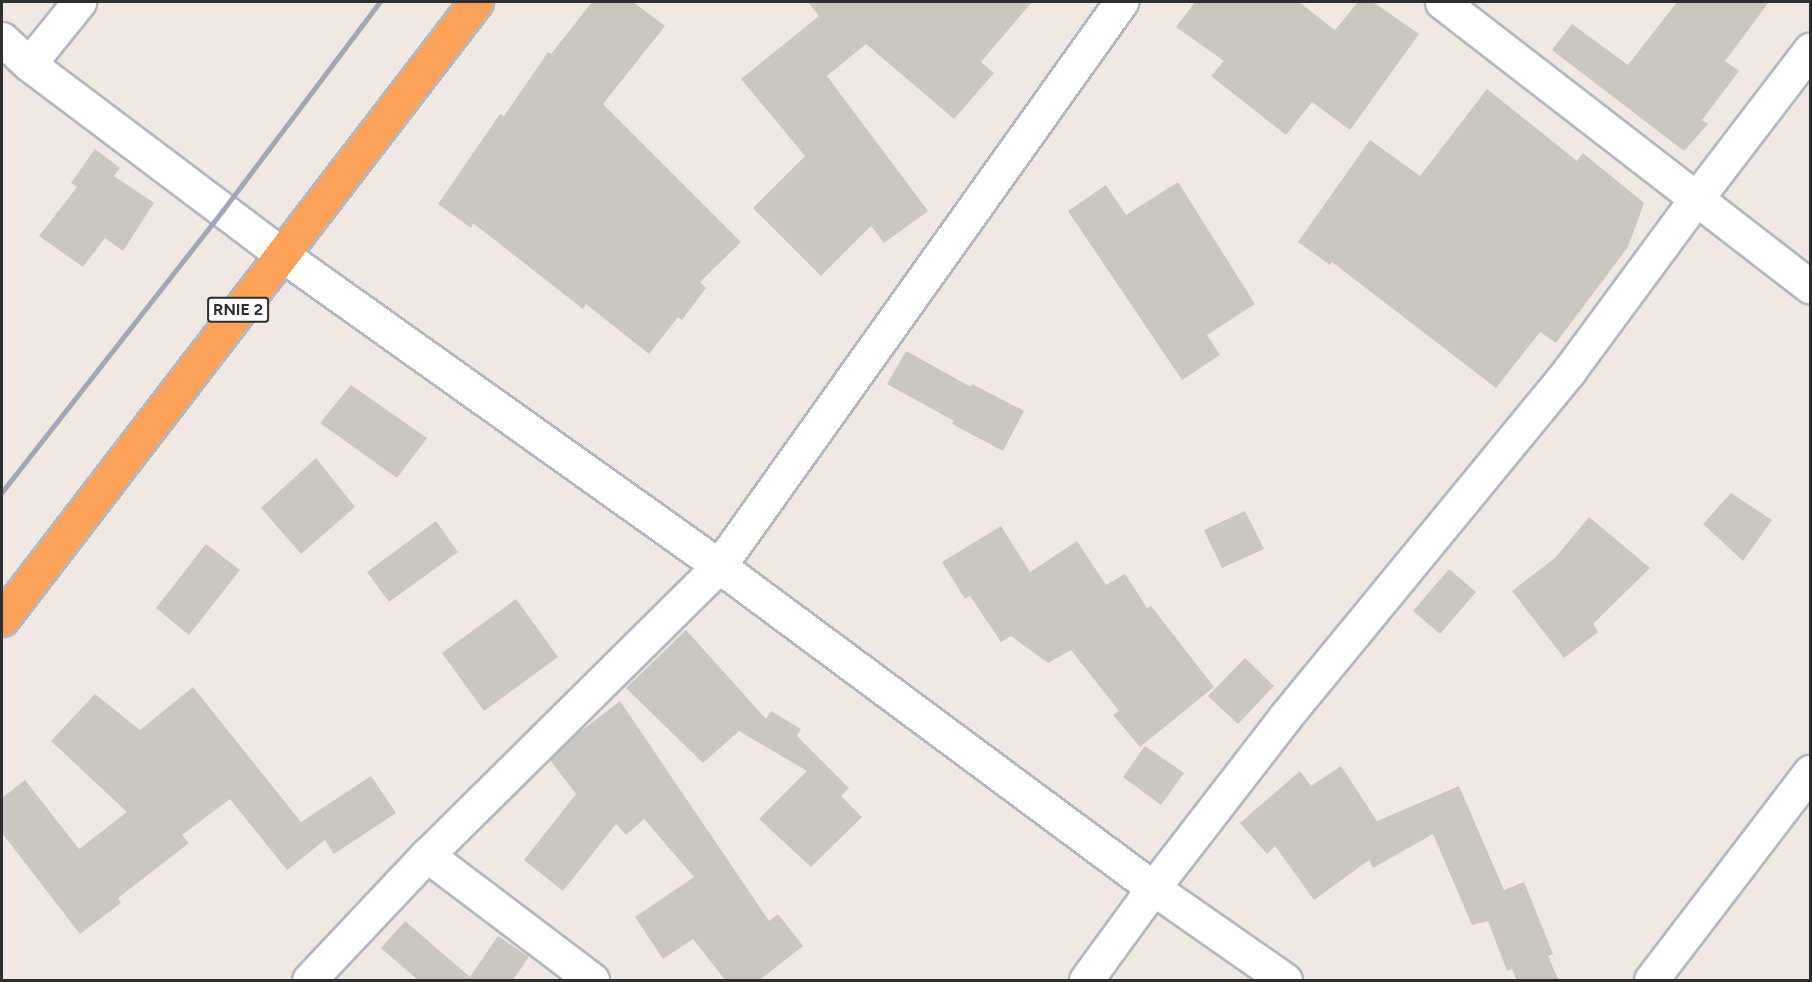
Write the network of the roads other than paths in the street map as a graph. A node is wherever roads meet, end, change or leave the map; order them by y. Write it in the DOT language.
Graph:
graph roads {
  1 [pos="79,2"];
  2 [pos="476,2"];
  3 [pos="1121,2"];
  4 [pos="1442,2"];
  5 [pos="2,39"];
  6 [pos="1810,50"];
  7 [pos="29,64"];
  8 [pos="1696,199"];
  9 [pos="281,254"];
  10 [pos="1810,286"];
  11 [pos="719,566"];
  12 [pos="2,619"];
  13 [pos="1810,772"];
  14 [pos="427,855"];
  15 [pos="1153,888"];
  16 [pos="309,981"];
  17 [pos="592,981"];
  18 [pos="1086,981"];
  19 [pos="1285,981"];
  20 [pos="1651,981"];
  1 -- 7 [label="street"];
  2 -- 9 [label="highway, RNIE 2"];
  3 -- 11 [label="street"];
  4 -- 8 [label="street"];
  5 -- 7 [label="street"];
  6 -- 8 [label="street"];
  7 -- 9 [label="street"];
  8 -- 10 [label="street"];
  8 -- 15 [label="street"];
  9 -- 11 [label="street"];
  9 -- 12 [label="highway, RNIE 2"];
  11 -- 14 [label="street"];
  11 -- 15 [label="street"];
  13 -- 20 [label="street"];
  14 -- 16 [label="street"];
  14 -- 17 [label="street"];
  15 -- 18 [label="street"];
  15 -- 19 [label="street"];
}
